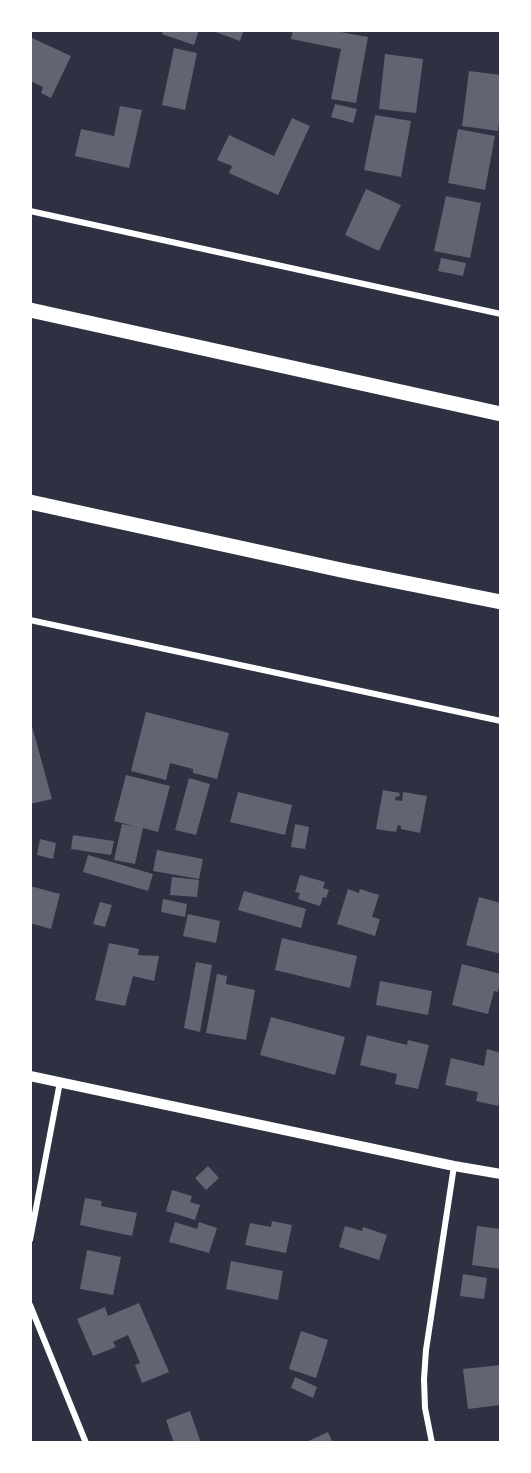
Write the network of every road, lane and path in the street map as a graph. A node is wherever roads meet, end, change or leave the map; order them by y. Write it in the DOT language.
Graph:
graph roads {
  1 [pos="30,211"];
  2 [pos="30,310"];
  3 [pos="501,314"];
  4 [pos="501,414"];
  5 [pos="30,502"];
  6 [pos="501,603"];
  7 [pos="30,620"];
  8 [pos="501,721"];
  9 [pos="30,1076"];
  10 [pos="60,1082"];
  11 [pos="454,1166"];
  12 [pos="501,1174"];
  13 [pos="30,1240"];
  14 [pos="30,1305"];
  15 [pos="86,1443"];
  16 [pos="432,1443"];
  1 -- 3 [label="street"];
  2 -- 4 [label="main road"];
  5 -- 6 [label="main road"];
  7 -- 8 [label="street"];
  9 -- 10 [label="street"];
  10 -- 11 [label="street"];
  10 -- 13 [label="street"];
  11 -- 12 [label="street"];
  11 -- 16 [label="street"];
  14 -- 15 [label="street"];
}
